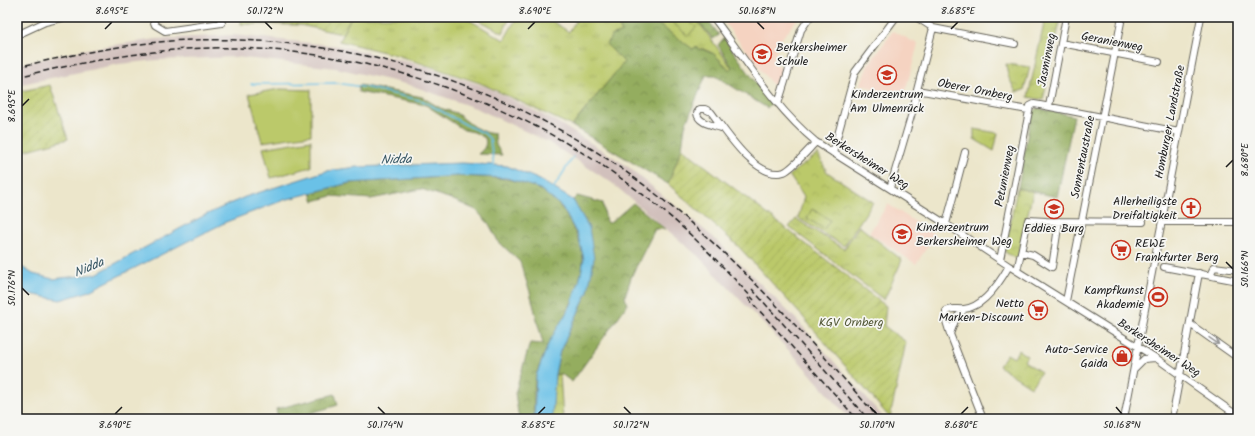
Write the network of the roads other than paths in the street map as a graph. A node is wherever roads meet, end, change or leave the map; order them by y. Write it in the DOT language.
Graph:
graph roads {
  1 [pos="66,17"];
  2 [pos="152,17"];
  3 [pos="219,17"];
  4 [pos="810,17"];
  5 [pos="896,17"];
  6 [pos="916,17"];
  7 [pos="1066,17"];
  8 [pos="1122,17"];
  9 [pos="1201,17"];
  10 [pos="56,18"];
  11 [pos="717,18"];
  12 [pos="933,28"];
  13 [pos="19,35"];
  14 [pos="1061,43"];
  15 [pos="1015,44"];
  16 [pos="1115,53"];
  17 [pos="1159,62"];
  18 [pos="917,90"];
  19 [pos="778,104"];
  20 [pos="1049,106"];
  21 [pos="1028,110"];
  22 [pos="1103,118"];
  23 [pos="721,128"];
  24 [pos="1179,132"];
  25 [pos="816,142"];
  26 [pos="965,152"];
  27 [pos="833,153"];
  28 [pos="890,188"];
  29 [pos="1059,221"];
  30 [pos="1082,221"];
  31 [pos="1143,222"];
  32 [pos="1162,222"];
  33 [pos="1238,222"];
  34 [pos="946,224"];
  35 [pos="1020,252"];
  36 [pos="1000,260"];
  37 [pos="1009,266"];
  38 [pos="1164,267"];
  39 [pos="1238,270"];
  40 [pos="1017,271"];
  41 [pos="1199,273"];
  42 [pos="1210,275"];
  43 [pos="1238,281"];
  44 [pos="1066,302"];
  45 [pos="965,309"];
  46 [pos="1190,324"];
  47 [pos="950,334"];
  48 [pos="1138,347"];
  49 [pos="1156,358"];
  50 [pos="1238,358"];
  51 [pos="1134,369"];
  52 [pos="1180,375"];
  53 [pos="1238,416"];
  54 [pos="983,419"];
  55 [pos="1124,419"];
  56 [pos="1172,419"];
  1 -- 10 [label="street"];
  2 -- 3 [label="street"];
  4 -- 19 [label="street"];
  5 -- 27 [label="street"];
  6 -- 12 [label="street"];
  7 -- 14 [label="street, Jasminweg"];
  8 -- 16 [label="street, Sonnentaustraße"];
  9 -- 24 [label="street, Homburger Landstraße"];
  10 -- 13 [label="street"];
  11 -- 19 [label="street, Berkersheimer Weg"];
  12 -- 15 [label="street"];
  12 -- 18 [label="street, Oberer Ornberg"];
  14 -- 16 [label="street, Geranienweg"];
  14 -- 20 [label="street, Jasminweg"];
  16 -- 17 [label="street, Geranienweg"];
  16 -- 22 [label="street, Sonnentaustraße"];
  18 -- 21 [label="street, Oberer Ornberg"];
  18 -- 28 [label="street, Oberer Ornberg"];
  19 -- 25 [label="street, Berkersheimer Weg"];
  20 -- 21 [label="street"];
  20 -- 22 [label="street"];
  21 -- 36 [label="street, Petunienweg"];
  22 -- 24 [label="street"];
  22 -- 30 [label="street, Sonnentaustraße"];
  23 -- 25 [label="street"];
  24 -- 32 [label="street, Homburger Landstraße"];
  25 -- 27 [label="street, Berkersheimer Weg"];
  26 -- 34 [label="street"];
  27 -- 28 [label="street, Berkersheimer Weg"];
  28 -- 34 [label="street, Berkersheimer Weg"];
  29 -- 30 [label="street"];
  29 -- 35 [label="street"];
  29 -- 35 [label="street"];
  30 -- 31 [label="street"];
  30 -- 44 [label="street, Sonnentaustraße"];
  32 -- 33 [label="street"];
  32 -- 48 [label="street, Homburger Landstraße"];
  34 -- 36 [label="street, Berkersheimer Weg"];
  35 -- 40 [label="street"];
  36 -- 37 [label="street, Berkersheimer Weg"];
  37 -- 40 [label="street, Berkersheimer Weg"];
  37 -- 45 [label="street"];
  38 -- 41 [label="street"];
  39 -- 42 [label="street"];
  40 -- 44 [label="street, Berkersheimer Weg"];
  41 -- 42 [label="street"];
  41 -- 46 [label="street"];
  42 -- 43 [label="street"];
  44 -- 48 [label="street, Berkersheimer Weg"];
  45 -- 47 [label="street"];
  45 -- 47 [label="street"];
  46 -- 50 [label="street, one-way"];
  46 -- 52 [label="street"];
  47 -- 54 [label="street"];
  48 -- 49 [label="street, Berkersheimer Weg"];
  48 -- 51 [label="street, Homburger Landstraße"];
  49 -- 51 [label="street"];
  49 -- 52 [label="street, Berkersheimer Weg"];
  51 -- 55 [label="street, Homburger Landstraße"];
  52 -- 53 [label="street, Berkersheimer Weg"];
  52 -- 56 [label="street"];
}
